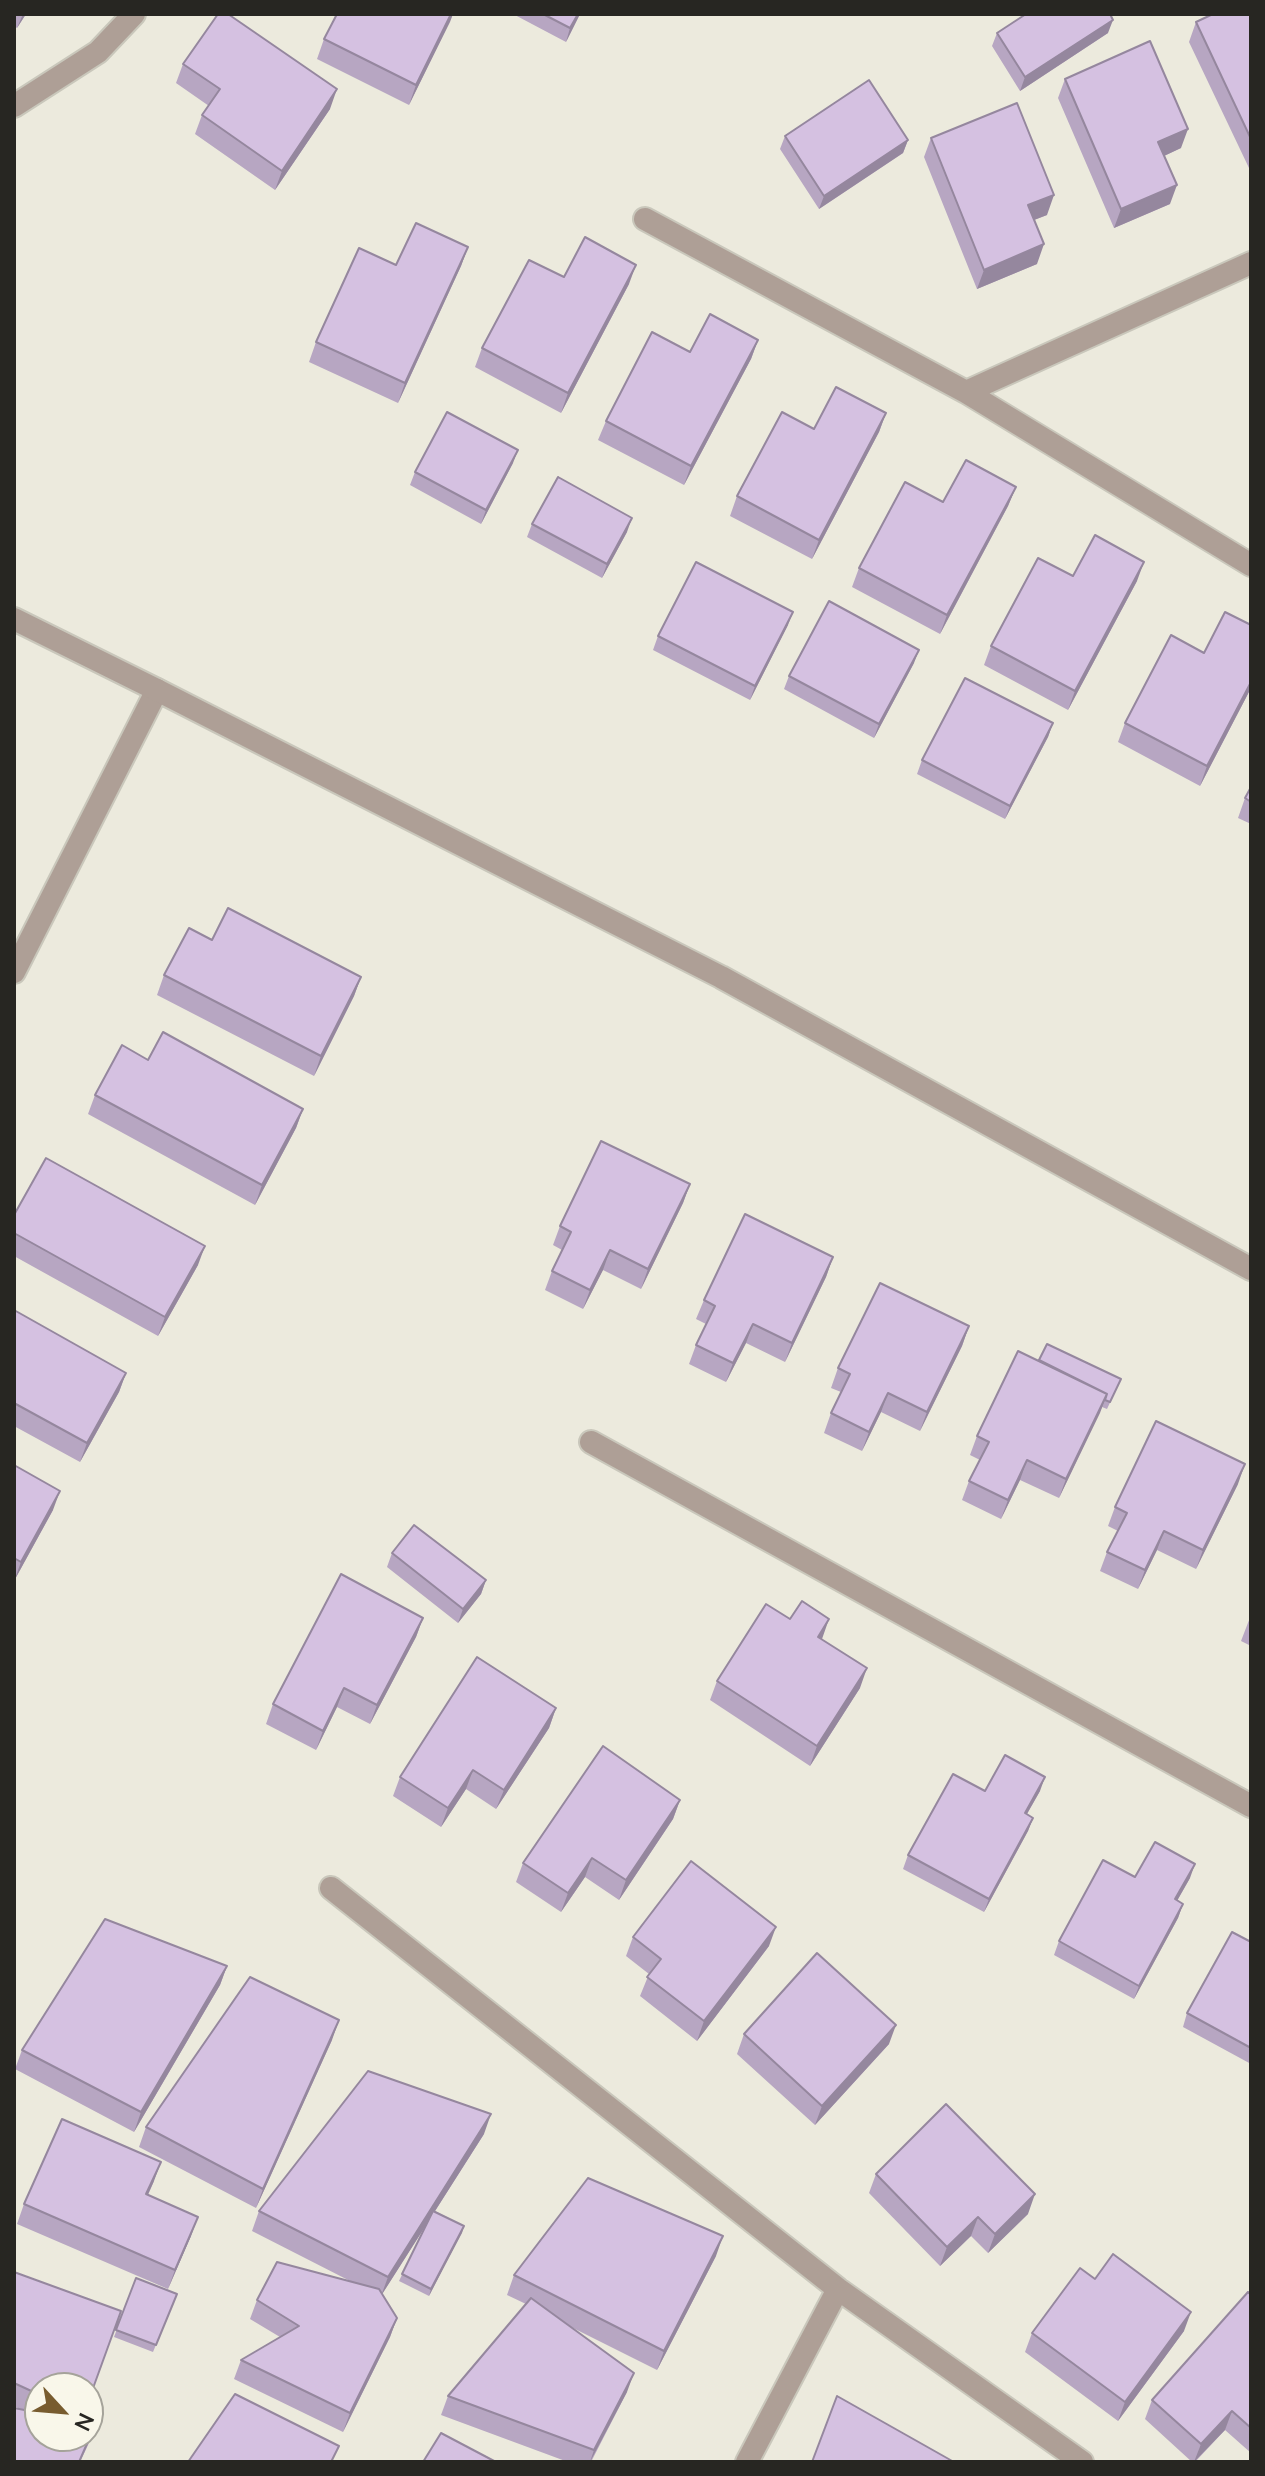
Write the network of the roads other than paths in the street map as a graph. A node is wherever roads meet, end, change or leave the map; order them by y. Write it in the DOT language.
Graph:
graph roads {
  1 [pos="134,14"];
  2 [pos="14,106"];
  3 [pos="645,219"];
  4 [pos="1251,263"];
  5 [pos="966,392"];
  6 [pos="1251,565"];
  7 [pos="14,619"];
  8 [pos="157,690"];
  9 [pos="14,972"];
  10 [pos="1251,1269"];
  11 [pos="591,1442"];
  12 [pos="1251,1806"];
  13 [pos="331,1888"];
  14 [pos="838,2289"];
  15 [pos="747,2462"];
  16 [pos="1082,2462"];
  1 -- 2 [label="street"];
  3 -- 5 [label="street"];
  4 -- 5 [label="street"];
  5 -- 6 [label="street"];
  7 -- 8 [label="street"];
  8 -- 9 [label="street"];
  8 -- 10 [label="street"];
  11 -- 12 [label="street"];
  13 -- 14 [label="street"];
  14 -- 15 [label="street"];
  14 -- 16 [label="street"];
}
